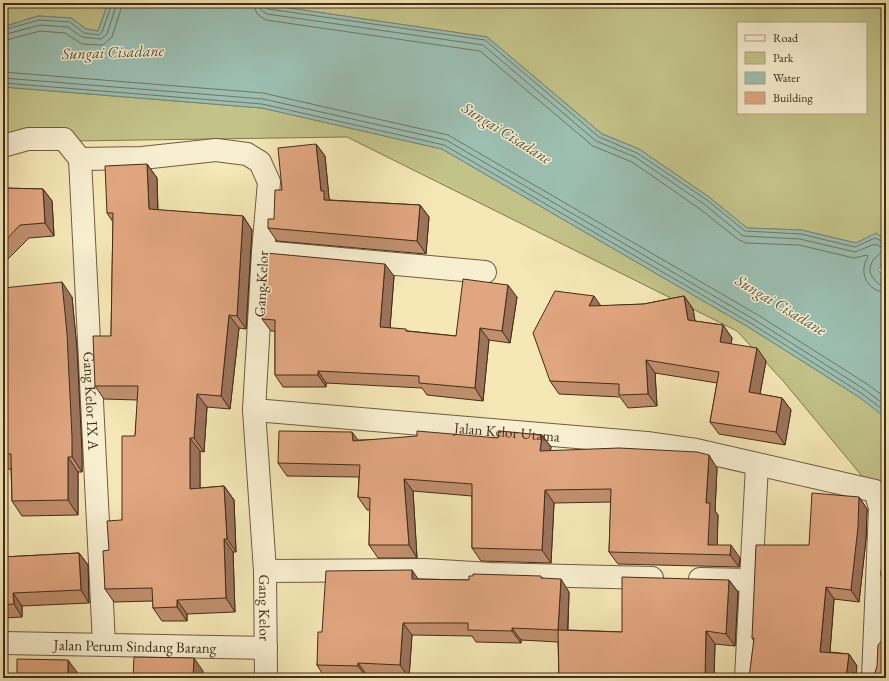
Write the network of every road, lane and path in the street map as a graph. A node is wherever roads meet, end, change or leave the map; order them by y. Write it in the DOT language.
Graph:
graph roads {
  1 [pos="3,146"];
  2 [pos="80,159"];
  3 [pos="263,252"];
  4 [pos="485,272"];
  5 [pos="254,410"];
  6 [pos="757,464"];
  7 [pos="883,510"];
  8 [pos="265,571"];
  9 [pos="751,580"];
  10 [pos="3,643"];
  11 [pos="104,644"];
  12 [pos="266,648"];
  13 [pos="266,678"];
  14 [pos="746,678"];
  15 [pos="873,678"];
  1 -- 2 [label="street"];
  2 -- 3 [label="street, Gang Kelor"];
  2 -- 11 [label="street, Gang Kelor IX A"];
  3 -- 4 [label="street"];
  3 -- 5 [label="street, Gang Kelor"];
  5 -- 6 [label="street, Jalan Kelor Utama"];
  5 -- 8 [label="street, Gang Kelor"];
  6 -- 7 [label="street, Jalan Kelor Utama"];
  6 -- 9 [label="street"];
  7 -- 15 [label="street, Jalan Kelor Utama"];
  8 -- 9 [label="street"];
  8 -- 12 [label="street, Gang Kelor"];
  9 -- 14 [label="street"];
  10 -- 11 [label="street, Jalan Perum Sindang Barang"];
  11 -- 12 [label="street, Jalan Perum Sindang Barang"];
  12 -- 13 [label="street, Gang Kelor"];
}
